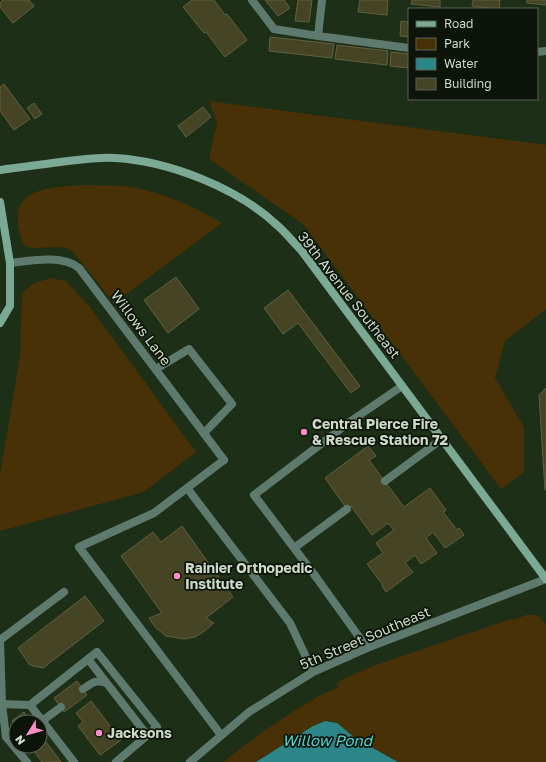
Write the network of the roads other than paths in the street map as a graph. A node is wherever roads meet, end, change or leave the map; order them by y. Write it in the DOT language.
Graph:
graph roads {
  1 [pos="252,0"];
  2 [pos="322,0"];
  3 [pos="318,36"];
  4 [pos="408,48"];
  5 [pos="0,170"];
  6 [pos="0,202"];
  7 [pos="10,263"];
  8 [pos="0,323"];
  9 [pos="156,369"];
  10 [pos="402,386"];
  11 [pos="204,433"];
  12 [pos="442,439"];
  13 [pos="385,481"];
  14 [pos="187,488"];
  15 [pos="347,508"];
  16 [pos="294,548"];
  17 [pos="546,579"];
  18 [pos="64,592"];
  19 [pos="367,648"];
  20 [pos="88,659"];
  21 [pos="313,672"];
  22 [pos="106,683"];
  23 [pos="83,689"];
  24 [pos="1,704"];
  25 [pos="30,705"];
  26 [pos="61,707"];
  27 [pos="37,714"];
  28 [pos="48,717"];
  29 [pos="48,729"];
  30 [pos="147,735"];
  31 [pos="221,735"];
  32 [pos="27,762"];
  33 [pos="74,762"];
  34 [pos="116,762"];
  35 [pos="190,762"];
  1 -- 3 [label="street"];
  2 -- 3 [label="street"];
  3 -- 4 [label="street"];
  5 -- 10 [label="main road, 39th Avenue Southeast"];
  6 -- 7 [label="main road"];
  7 -- 8 [label="main road"];
  7 -- 9 [label="street, Willows Lane"];
  9 -- 11 [label="street, Willows Lane"];
  9 -- 11 [label="street"];
  10 -- 12 [label="main road, 39th Avenue Southeast"];
  10 -- 16 [label="street"];
  11 -- 14 [label="street, Willows Lane"];
  12 -- 13 [label="street"];
  12 -- 17 [label="main road, 39th Avenue Southeast"];
  14 -- 21 [label="street"];
  14 -- 31 [label="street"];
  15 -- 16 [label="street"];
  16 -- 19 [label="street"];
  17 -- 19 [label="street, 5th Street Southeast"];
  18 -- 24 [label="street"];
  19 -- 21 [label="street, 5th Street Southeast"];
  20 -- 22 [label="street"];
  20 -- 25 [label="street"];
  20 -- 30 [label="street"];
  21 -- 31 [label="street, 5th Street Southeast"];
  22 -- 23 [label="street"];
  22 -- 30 [label="street"];
  24 -- 25 [label="street"];
  24 -- 32 [label="street"];
  25 -- 27 [label="street"];
  26 -- 28 [label="street"];
  29 -- 33 [label="street"];
  30 -- 34 [label="street"];
  31 -- 35 [label="street, 5th Street Southeast"];
}
